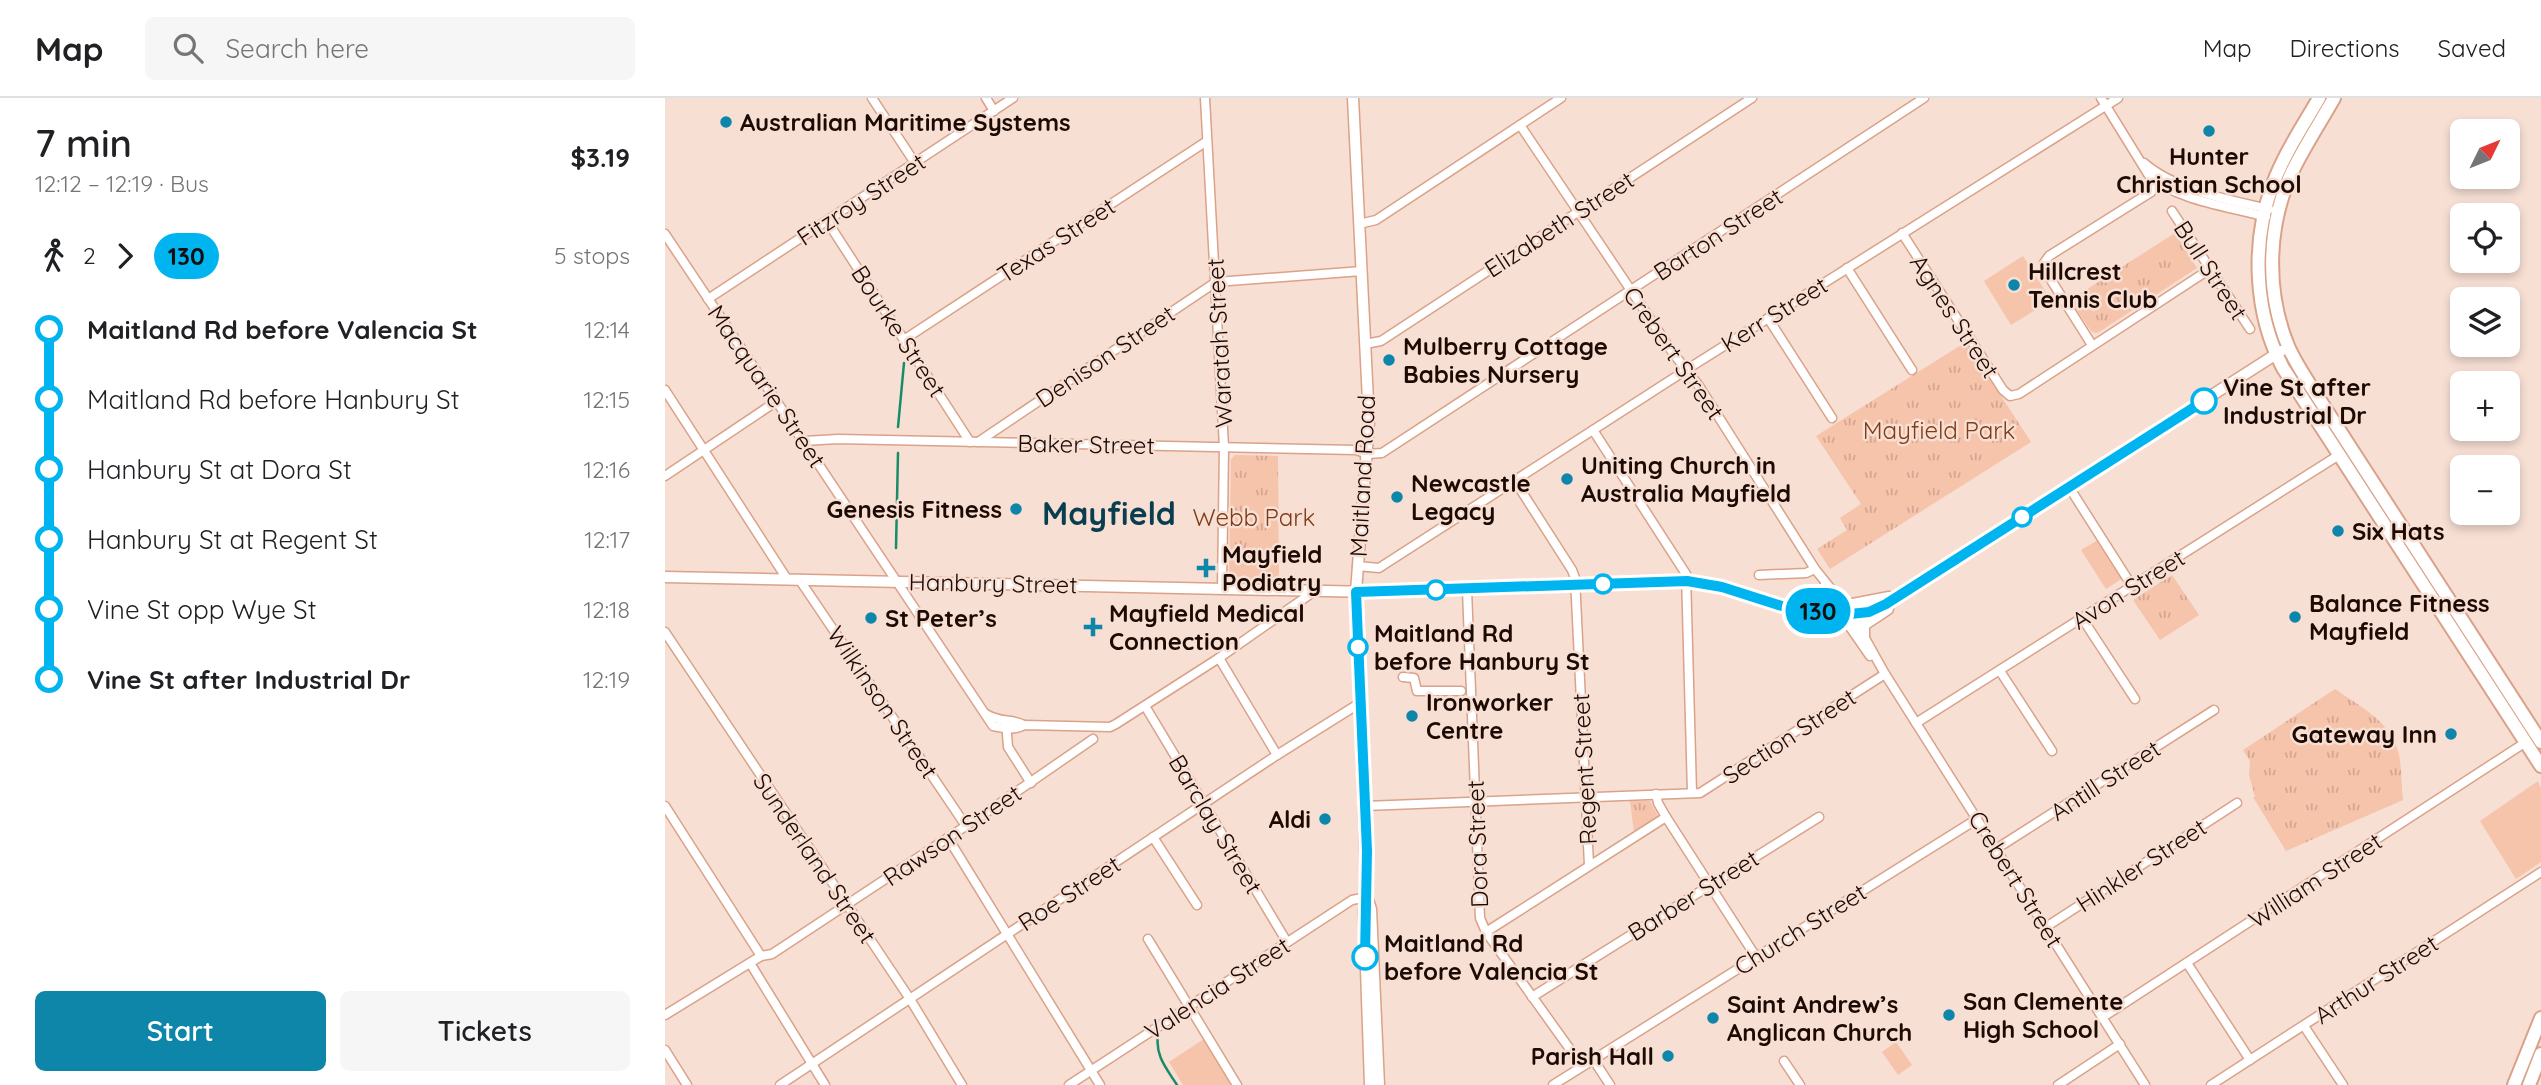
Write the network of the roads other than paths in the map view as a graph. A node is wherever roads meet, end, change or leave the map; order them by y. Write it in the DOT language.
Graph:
graph roads {
  1 [pos="872,98"];
  2 [pos="986,98"];
  3 [pos="1013,98"];
  4 [pos="1205,98"];
  5 [pos="1353,98"];
  6 [pos="1561,98"];
  7 [pos="1752,98"];
  8 [pos="1924,98"];
  9 [pos="2118,98"];
  10 [pos="2319,98"];
  11 [pos="2335,98"];
  12 [pos="2103,102"];
  13 [pos="994,110"];
  14 [pos="1520,125"];
  15 [pos="1207,141"];
  16 [pos="915,163"];
  17 [pos="2160,180"];
  18 [pos="1578,211"];
  19 [pos="2172,211"];
  20 [pos="2270,214"];
  21 [pos="827,221"];
  22 [pos="1359,224"];
  23 [pos="1902,233"];
  24 [pos="665,234"];
  25 [pos="1847,268"];
  26 [pos="2210,269"];
  27 [pos="1362,271"];
  28 [pos="1216,282"];
  29 [pos="1631,290"];
  30 [pos="708,299"];
  31 [pos="1768,318"];
  32 [pos="2250,329"];
  33 [pos="905,339"];
  34 [pos="1365,344"];
  35 [pos="2092,345"];
  36 [pos="2288,346"];
  37 [pos="2276,354"];
  38 [pos="1686,370"];
  39 [pos="1912,370"];
  40 [pos="665,390"];
  41 [pos="777,401"];
  42 [pos="1832,418"];
  43 [pos="1593,430"];
  44 [pos="804,441"];
  45 [pos="974,442"];
  46 [pos="1224,447"];
  47 [pos="704,449"];
  48 [pos="1369,454"];
  49 [pos="2339,455"];
  50 [pos="665,476"];
  51 [pos="1515,481"];
  52 [pos="2069,487"];
  53 [pos="1357,566"];
  54 [pos="1815,569"];
  55 [pos="1759,575"];
  56 [pos="665,577"];
  57 [pos="787,579"];
  58 [pos="799,579"];
  59 [pos="898,581"];
  60 [pos="1687,581"];
  61 [pos="1575,586"];
  62 [pos="2132,586"];
  63 [pos="1222,588"];
  64 [pos="1316,590"];
  65 [pos="1467,590"];
  66 [pos="1356,592"];
  67 [pos="1906,592"];
  68 [pos="1844,610"];
  69 [pos="2082,618"];
  70 [pos="665,632"];
  71 [pos="1864,637"];
  72 [pos="1219,658"];
  73 [pos="2000,671"];
  74 [pos="1885,674"];
  75 [pos="1403,677"];
  76 [pos="1461,691"];
  77 [pos="2134,699"];
  78 [pos="1360,703"];
  79 [pos="1145,706"];
  80 [pos="2214,710"];
  81 [pos="1916,723"];
  82 [pos="1006,725"];
  83 [pos="1093,739"];
  84 [pos="2526,742"];
  85 [pos="2541,742"];
  86 [pos="2052,751"];
  87 [pos="1277,755"];
  88 [pos="2541,766"];
  89 [pos="1031,783"];
  90 [pos="1692,793"];
  91 [pos="1656,794"];
  92 [pos="1584,797"];
  93 [pos="1476,800"];
  94 [pos="2237,803"];
  95 [pos="1204,804"];
  96 [pos="665,806"];
  97 [pos="1365,806"];
  98 [pos="1666,817"];
  99 [pos="1819,817"];
  100 [pos="1977,819"];
  101 [pos="966,826"];
  102 [pos="1153,837"];
  103 [pos="949,838"];
  104 [pos="1996,849"];
  105 [pos="1589,865"];
  106 [pos="2541,872"];
  107 [pos="1710,885"];
  108 [pos="1367,897"];
  109 [pos="846,905"];
  110 [pos="1197,905"];
  111 [pos="2046,927"];
  112 [pos="1486,932"];
  113 [pos="1007,933"];
  114 [pos="1149,939"];
  115 [pos="1287,942"];
  116 [pos="761,956"];
  117 [pos="1756,957"];
  118 [pos="750,963"];
  119 [pos="2187,963"];
  120 [pos="1532,997"];
  121 [pos="910,999"];
  122 [pos="1189,1005"];
  123 [pos="665,1015"];
  124 [pos="2103,1017"];
  125 [pos="2541,1018"];
  126 [pos="2304,1026"];
  127 [pos="2120,1044"];
  128 [pos="665,1050"];
  129 [pos="2541,1054"];
  130 [pos="1593,1059"];
  131 [pos="2250,1060"];
  132 [pos="1784,1061"];
  133 [pos="812,1064"];
  134 [pos="1582,1066"];
  135 [pos="1091,1070"];
  136 [pos="687,1085"];
  137 [pos="780,1085"];
  138 [pos="825,1085"];
  139 [pos="963,1085"];
  140 [pos="1069,1085"];
  141 [pos="1100,1085"];
  142 [pos="1237,1085"];
  143 [pos="1370,1085"];
  144 [pos="1379,1085"];
  145 [pos="1553,1085"];
  146 [pos="1610,1085"];
  147 [pos="1800,1085"];
  148 [pos="2058,1085"];
  149 [pos="2145,1085"];
  150 [pos="2211,1085"];
  151 [pos="2343,1085"];
  152 [pos="2514,1085"];
  153 [pos="2529,1085"];
  1 -- 16 [label="street"];
  2 -- 13 [label="street"];
  3 -- 13 [label="street, Fitzroy Street"];
  4 -- 15 [label="street, Waratah Street"];
  5 -- 22 [label="main road, Maitland Road"];
  6 -- 14 [label="street"];
  7 -- 18 [label="street, Elizabeth Street"];
  8 -- 29 [label="street, Barton Street"];
  9 -- 12 [label="street, Kerr Street"];
  10 -- 20 [label="highway"];
  11 -- 20 [label="highway"];
  12 -- 17 [label="street, Bull Street"];
  12 -- 23 [label="street, Kerr Street"];
  13 -- 16 [label="street, Fitzroy Street"];
  14 -- 18 [label="street, Crebert Street"];
  14 -- 22 [label="street"];
  15 -- 28 [label="street, Waratah Street"];
  15 -- 33 [label="street, Texas Street"];
  16 -- 21 [label="street, Fitzroy Street"];
  17 -- 20 [label="street, Bull Street"];
  17 -- 35 [label="street"];
  18 -- 29 [label="street, Crebert Street"];
  18 -- 34 [label="street, Elizabeth Street"];
  19 -- 26 [label="street, Bull Street"];
  20 -- 36 [label="highway"];
  20 -- 37 [label="highway"];
  21 -- 30 [label="street, Fitzroy Street"];
  21 -- 33 [label="street, Bourke Street"];
  22 -- 27 [label="main road, Maitland Road"];
  23 -- 25 [label="street, Kerr Street"];
  23 -- 35 [label="street, Agnes Street"];
  24 -- 30 [label="street, Macquarie Street"];
  25 -- 31 [label="street, Kerr Street"];
  25 -- 39 [label="street"];
  26 -- 32 [label="street, Bull Street"];
  26 -- 35 [label="street"];
  27 -- 28 [label="street, Denison Street"];
  27 -- 34 [label="main road, Maitland Road"];
  28 -- 45 [label="street, Denison Street"];
  28 -- 46 [label="street, Waratah Street"];
  29 -- 38 [label="street, Crebert Street"];
  29 -- 48 [label="street, Barton Street"];
  30 -- 41 [label="street, Macquarie Street"];
  31 -- 38 [label="street, Kerr Street"];
  31 -- 42 [label="street"];
  33 -- 45 [label="street, Bourke Street"];
  34 -- 48 [label="main road, Maitland Road"];
  36 -- 37 [label="main road"];
  36 -- 85 [label="highway"];
  37 -- 49 [label="highway"];
  37 -- 52 [label="main road"];
  38 -- 43 [label="street, Kerr Street"];
  38 -- 54 [label="street, Crebert Street"];
  40 -- 47 [label="street"];
  41 -- 44 [label="street, Macquarie Street"];
  41 -- 47 [label="street"];
  43 -- 51 [label="street, Kerr Street"];
  43 -- 60 [label="street"];
  44 -- 45 [label="street, Baker Street"];
  44 -- 59 [label="street, Macquarie Street"];
  45 -- 46 [label="street, Baker Street"];
  46 -- 48 [label="street, Baker Street"];
  46 -- 63 [label="street, Waratah Street"];
  47 -- 50 [label="street"];
  47 -- 57 [label="street"];
  48 -- 53 [label="main road, Maitland Road"];
  49 -- 62 [label="street, Avon Street"];
  49 -- 84 [label="highway"];
  51 -- 53 [label="street, Kerr Street"];
  51 -- 61 [label="street, Regent Street"];
  52 -- 62 [label="street"];
  52 -- 67 [label="main road"];
  53 -- 66 [label="main road, Maitland Road"];
  54 -- 55 [label="street"];
  54 -- 68 [label="street, Crebert Street"];
  56 -- 57 [label="main road, Hanbury Street"];
  57 -- 58 [label="main road, Hanbury Street"];
  58 -- 59 [label="main road, Hanbury Street"];
  58 -- 101 [label="street, Wilkinson Street"];
  59 -- 63 [label="main road, Hanbury Street"];
  59 -- 82 [label="street, Macquarie Street"];
  60 -- 61 [label="main road, Hanbury Street"];
  60 -- 68 [label="main road, Hanbury Street"];
  60 -- 90 [label="street"];
  61 -- 65 [label="main road, Hanbury Street"];
  61 -- 92 [label="street, Regent Street"];
  62 -- 69 [label="street, Avon Street"];
  63 -- 64 [label="main road, Hanbury Street"];
  64 -- 66 [label="main road, Hanbury Street"];
  64 -- 72 [label="street"];
  65 -- 66 [label="main road, Hanbury Street"];
  65 -- 93 [label="street, Dora Street"];
  66 -- 78 [label="main road, Maitland Road"];
  67 -- 68 [label="main road, Hanbury Street"];
  67 -- 71 [label="main road"];
  68 -- 71 [label="street, Crebert Street"];
  68 -- 74 [label="street, Crebert Street"];
  69 -- 73 [label="street, Avon Street"];
  69 -- 77 [label="street"];
  70 -- 109 [label="street, Sunderland Street"];
  71 -- 74 [label="street, Crebert Street"];
  72 -- 79 [label="street"];
  72 -- 87 [label="street"];
  73 -- 81 [label="street, Avon Street"];
  73 -- 86 [label="street"];
  74 -- 81 [label="street, Crebert Street"];
  74 -- 90 [label="street, Section Street"];
  75 -- 76 [label="street"];
  78 -- 87 [label="street, Roe Street"];
  78 -- 97 [label="main road, Maitland Road"];
  79 -- 82 [label="street"];
  79 -- 95 [label="street, Barclay Street"];
  80 -- 104 [label="street, Antill Street"];
  81 -- 100 [label="street, Crebert Street"];
  82 -- 89 [label="street"];
  83 -- 89 [label="street, Rawson Street"];
  84 -- 88 [label="highway"];
  84 -- 119 [label="street, William Street"];
  87 -- 95 [label="street, Roe Street"];
  89 -- 101 [label="street, Rawson Street"];
  90 -- 91 [label="street"];
  91 -- 92 [label="street"];
  91 -- 98 [label="street"];
  92 -- 93 [label="street"];
  92 -- 105 [label="street, Regent Street"];
  93 -- 97 [label="street"];
  93 -- 112 [label="street, Dora Street"];
  94 -- 111 [label="street, Hinkler Street"];
  95 -- 102 [label="street, Roe Street"];
  95 -- 115 [label="street, Barclay Street"];
  96 -- 116 [label="street"];
  97 -- 108 [label="main road, Maitland Road"];
  98 -- 105 [label="street"];
  98 -- 107 [label="street"];
  99 -- 107 [label="street, Barber Street"];
  100 -- 104 [label="street, Crebert Street"];
  100 -- 117 [label="street, Church Street"];
  101 -- 103 [label="street, Rawson Street"];
  102 -- 110 [label="street"];
  102 -- 113 [label="street, Roe Street"];
  103 -- 109 [label="street, Rawson Street"];
  103 -- 113 [label="street"];
  104 -- 111 [label="street, Crebert Street"];
  105 -- 112 [label="street"];
  106 -- 126 [label="street, Arthur Street"];
  107 -- 117 [label="street"];
  107 -- 120 [label="street, Barber Street"];
  108 -- 115 [label="street, Valencia Street"];
  108 -- 143 [label="main road, Maitland Road"];
  108 -- 144 [label="main road, Maitland Road"];
  109 -- 116 [label="street, Rawson Street"];
  109 -- 121 [label="street, Sunderland Street"];
  111 -- 124 [label="street, Crebert Street"];
  112 -- 120 [label="street, Dora Street"];
  113 -- 121 [label="street, Roe Street"];
  113 -- 135 [label="street"];
  114 -- 122 [label="street"];
  115 -- 122 [label="street, Valencia Street"];
  116 -- 118 [label="street, Rawson Street"];
  117 -- 130 [label="street, Church Street"];
  118 -- 123 [label="street, Rawson Street"];
  118 -- 133 [label="street"];
  119 -- 124 [label="street, William Street"];
  119 -- 131 [label="street"];
  120 -- 134 [label="street, Dora Street"];
  121 -- 133 [label="street, Roe Street"];
  121 -- 139 [label="street, Sunderland Street"];
  122 -- 135 [label="street, Valencia Street"];
  122 -- 142 [label="street"];
  124 -- 127 [label="street, Crebert Street"];
  125 -- 152 [label="highway"];
  126 -- 131 [label="street, Arthur Street"];
  126 -- 151 [label="street"];
  127 -- 148 [label="street"];
  127 -- 149 [label="street, Crebert Street"];
  128 -- 136 [label="street"];
  129 -- 153 [label="highway"];
  130 -- 134 [label="street, Church Street"];
  130 -- 146 [label="street"];
  131 -- 150 [label="street, Arthur Street"];
  132 -- 147 [label="street"];
  133 -- 137 [label="street, Roe Street"];
  133 -- 138 [label="street"];
  134 -- 145 [label="street, Church Street"];
  135 -- 140 [label="street, Valencia Street"];
  135 -- 141 [label="street"];
}
